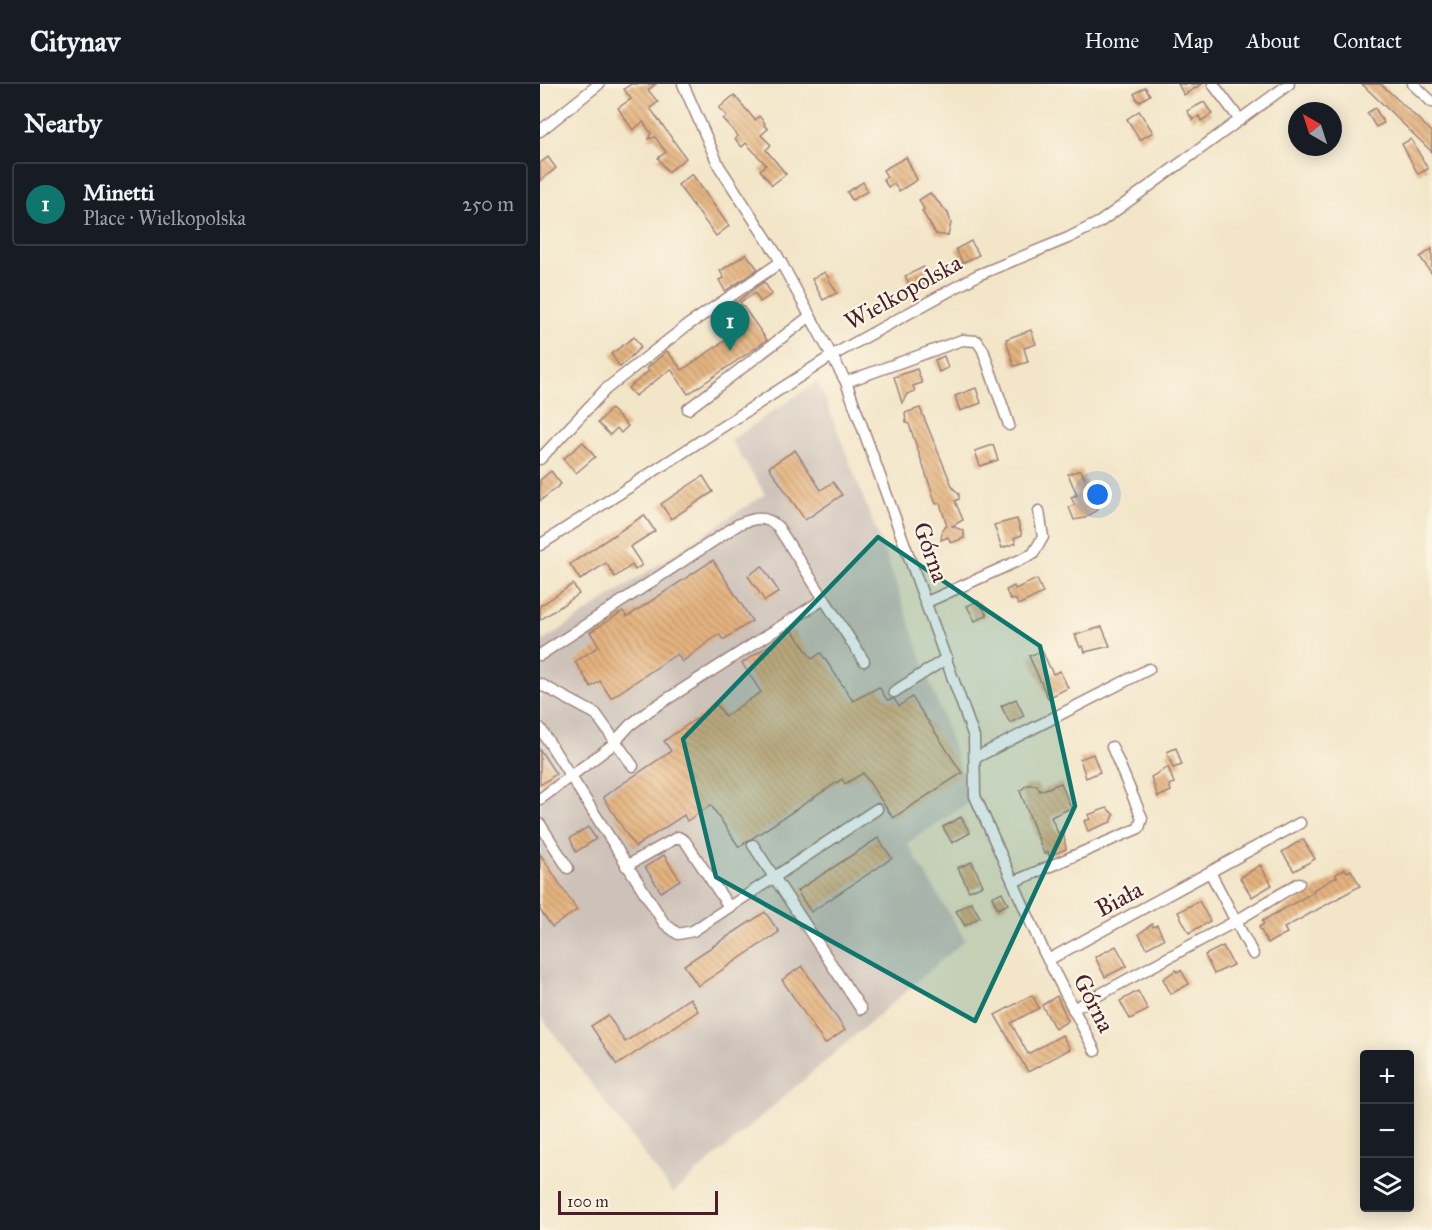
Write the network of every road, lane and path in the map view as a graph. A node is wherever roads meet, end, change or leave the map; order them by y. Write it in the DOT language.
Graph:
graph roads {
  1 [pos="599,84"];
  2 [pos="683,84"];
  3 [pos="1213,84"];
  4 [pos="1289,84"];
  5 [pos="1413,84"];
  6 [pos="1432,102"];
  7 [pos="1240,120"];
  8 [pos="540,131"];
  9 [pos="781,262"];
  10 [pos="809,317"];
  11 [pos="833,354"];
  12 [pos="846,382"];
  13 [pos="688,409"];
  14 [pos="1010,425"];
  15 [pos="540,459"];
  16 [pos="1039,511"];
  17 [pos="540,545"];
  18 [pos="824,599"];
  19 [pos="927,602"];
  20 [pos="540,655"];
  21 [pos="947,658"];
  22 [pos="864,661"];
  23 [pos="1149,669"];
  24 [pos="540,684"];
  25 [pos="894,692"];
  26 [pos="540,728"];
  27 [pos="617,740"];
  28 [pos="1112,747"];
  29 [pos="976,757"];
  30 [pos="633,766"];
  31 [pos="570,778"];
  32 [pos="540,799"];
  33 [pos="877,809"];
  34 [pos="540,824"];
  35 [pos="1300,824"];
  36 [pos="753,845"];
  37 [pos="626,866"];
  38 [pos="568,868"];
  39 [pos="1210,874"];
  40 [pos="774,877"];
  41 [pos="1013,882"];
  42 [pos="1299,883"];
  43 [pos="729,907"];
  44 [pos="1236,921"];
  45 [pos="1253,954"];
  46 [pos="1048,960"];
  47 [pos="861,1009"];
  48 [pos="1073,1010"];
  49 [pos="1095,1051"];
  1 -- 8 [label="street"];
  2 -- 9 [label="street, Górna"];
  3 -- 7 [label="street"];
  4 -- 7 [label="street, Wielkopolska"];
  5 -- 6 [label="street"];
  7 -- 11 [label="street, Wielkopolska"];
  9 -- 10 [label="street, Górna"];
  9 -- 15 [label="street"];
  10 -- 11 [label="street, Górna"];
  10 -- 13 [label="street"];
  11 -- 12 [label="street, Górna"];
  11 -- 17 [label="street, Wielkopolska"];
  12 -- 14 [label="street"];
  12 -- 19 [label="street, Górna"];
  16 -- 19 [label="street"];
  18 -- 20 [label="street"];
  18 -- 22 [label="street"];
  18 -- 27 [label="street"];
  19 -- 21 [label="street, Górna"];
  21 -- 25 [label="street"];
  21 -- 29 [label="street, Górna"];
  23 -- 29 [label="street"];
  24 -- 27 [label="street"];
  26 -- 31 [label="street"];
  27 -- 30 [label="street"];
  27 -- 31 [label="street"];
  28 -- 41 [label="street"];
  29 -- 41 [label="street, Górna"];
  31 -- 32 [label="street"];
  31 -- 37 [label="street"];
  33 -- 40 [label="street"];
  34 -- 38 [label="street"];
  35 -- 39 [label="street, Biała"];
  36 -- 40 [label="street"];
  37 -- 43 [label="street"];
  37 -- 43 [label="street"];
  39 -- 44 [label="street"];
  39 -- 46 [label="street, Biała"];
  40 -- 43 [label="street"];
  40 -- 47 [label="street"];
  41 -- 46 [label="street, Górna"];
  42 -- 44 [label="street"];
  44 -- 45 [label="street"];
  44 -- 48 [label="street"];
  46 -- 48 [label="street, Górna"];
  48 -- 49 [label="street, Górna"];
}
